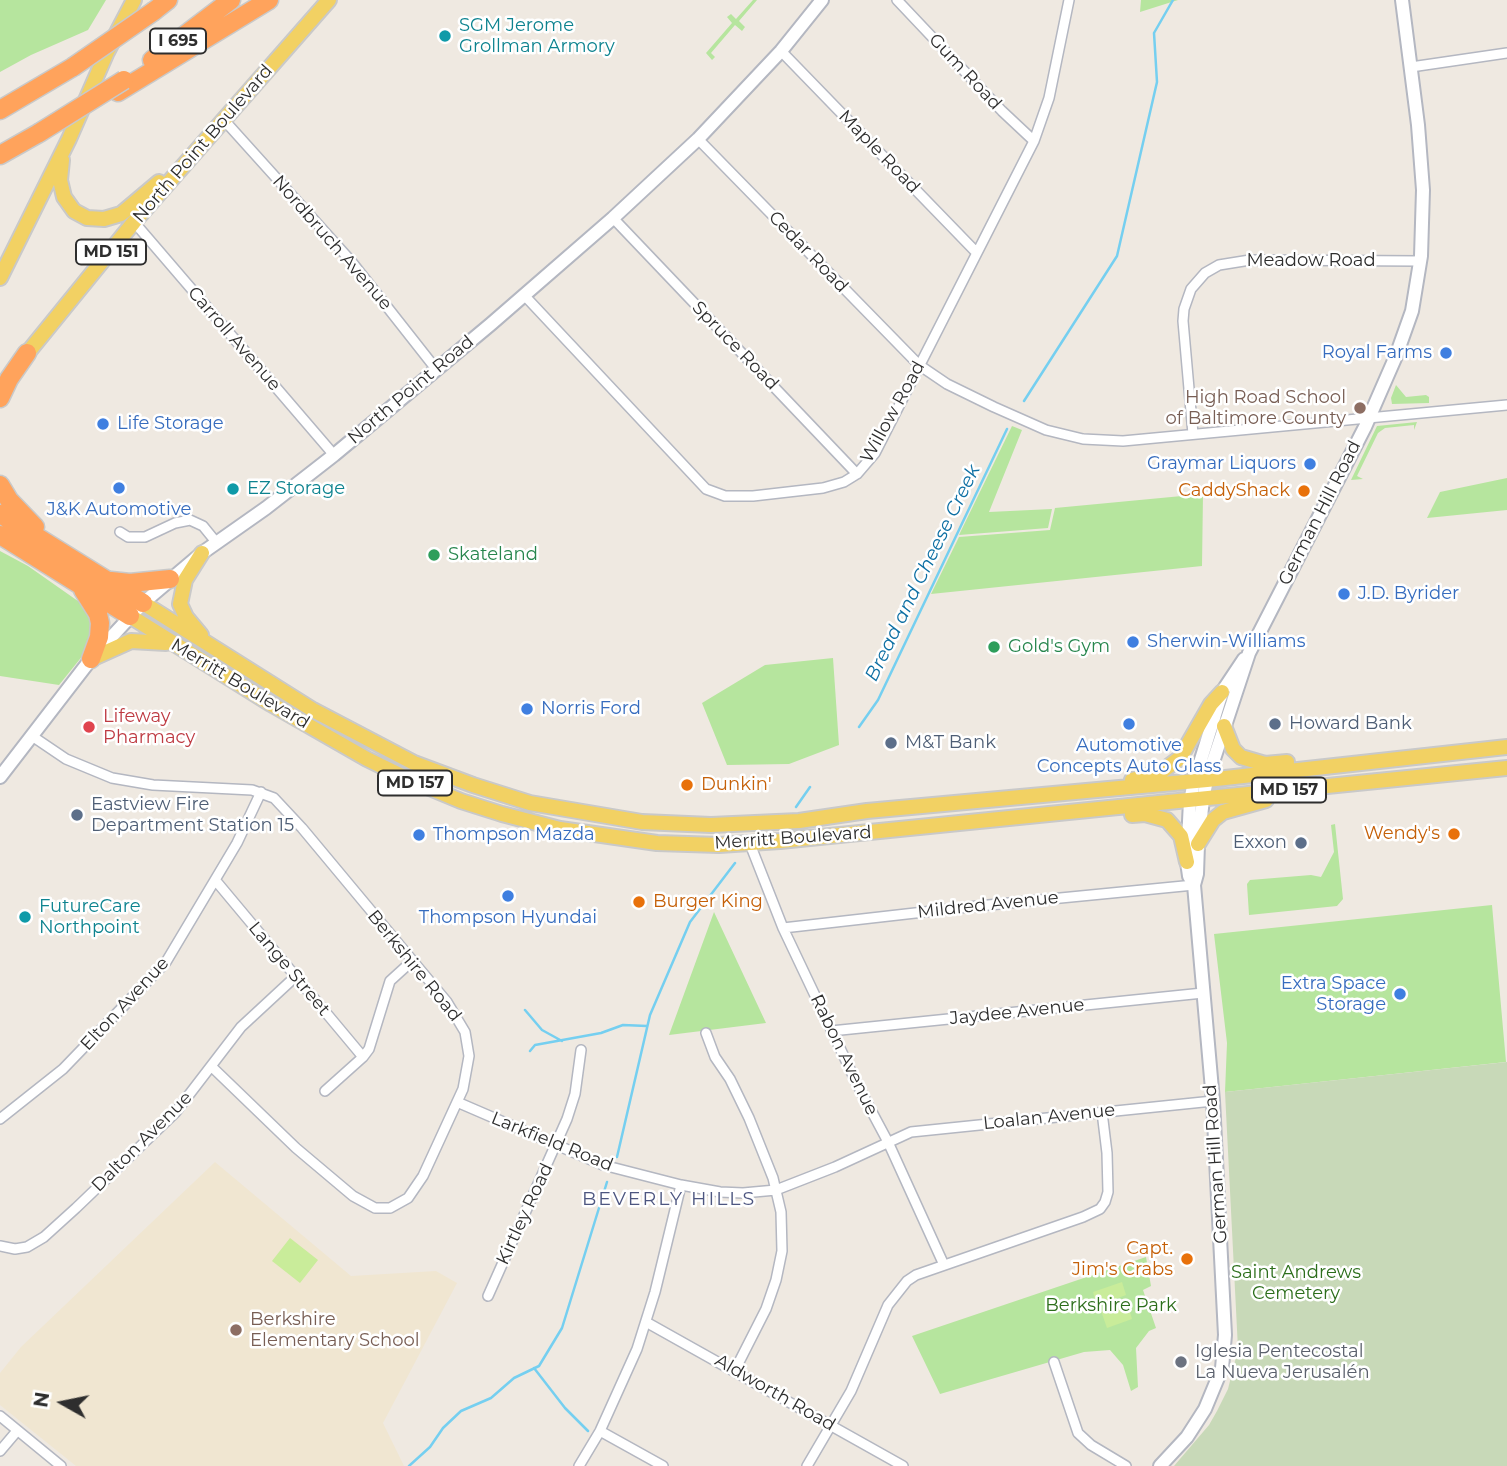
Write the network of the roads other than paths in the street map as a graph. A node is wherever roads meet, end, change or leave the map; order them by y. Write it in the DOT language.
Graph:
graph roads {
  1 [pos="134,0"];
  2 [pos="231,0"];
  3 [pos="269,0"];
  4 [pos="329,0"];
  5 [pos="822,0"];
  6 [pos="897,0"];
  7 [pos="1068,0"];
  8 [pos="1402,0"];
  9 [pos="163,4"];
  10 [pos="781,51"];
  11 [pos="1507,52"];
  12 [pos="1411,67"];
  13 [pos="121,86"];
  14 [pos="0,110"];
  15 [pos="224,120"];
  16 [pos="69,139"];
  17 [pos="698,139"];
  18 [pos="1034,141"];
  19 [pos="195,152"];
  20 [pos="0,155"];
  21 [pos="613,218"];
  22 [pos="134,222"];
  23 [pos="976,253"];
  24 [pos="1420,261"];
  25 [pos="0,278"];
  26 [pos="524,295"];
  27 [pos="27,353"];
  28 [pos="919,365"];
  29 [pos="436,369"];
  30 [pos="0,386"];
  31 [pos="0,398"];
  32 [pos="1507,405"];
  33 [pos="1369,417"];
  34 [pos="1193,434"];
  35 [pos="334,455"];
  36 [pos="858,474"];
  37 [pos="0,485"];
  38 [pos="0,513"];
  39 [pos="120,532"];
  40 [pos="0,535"];
  41 [pos="216,542"];
  42 [pos="0,550"];
  43 [pos="60,551"];
  44 [pos="202,553"];
  45 [pos="38,558"];
  46 [pos="170,579"];
  47 [pos="106,580"];
  48 [pos="82,587"];
  49 [pos="136,610"];
  50 [pos="174,644"];
  51 [pos="218,649"];
  52 [pos="1249,653"];
  53 [pos="92,659"];
  54 [pos="1222,692"];
  55 [pos="1224,726"];
  56 [pos="32,736"];
  57 [pos="1507,747"];
  58 [pos="1360,763"];
  59 [pos="1507,768"];
  60 [pos="0,777"];
  61 [pos="1200,781"];
  62 [pos="1116,788"];
  63 [pos="1315,788"];
  64 [pos="261,792"];
  65 [pos="1196,800"];
  66 [pos="1068,812"];
  67 [pos="799,821"];
  68 [pos="750,824"];
  69 [pos="751,844"];
  70 [pos="1198,844"];
  71 [pos="685,845"];
  72 [pos="1187,862"];
  73 [pos="215,881"];
  74 [pos="1194,885"];
  75 [pos="783,928"];
  76 [pos="412,961"];
  77 [pos="295,976"];
  78 [pos="1203,993"];
  79 [pos="831,1031"];
  80 [pos="706,1033"];
  81 [pos="580,1051"];
  82 [pos="363,1057"];
  83 [pos="212,1067"];
  84 [pos="325,1091"];
  85 [pos="1213,1101"];
  86 [pos="457,1102"];
  87 [pos="1102,1112"];
  88 [pos="0,1119"];
  89 [pos="888,1142"];
  90 [pos="556,1146"];
  91 [pos="681,1185"];
  92 [pos="776,1190"];
  93 [pos="0,1246"];
  94 [pos="944,1265"];
  95 [pos="488,1296"];
  96 [pos="646,1322"];
  97 [pos="1054,1362"];
  98 [pos="735,1370"];
  99 [pos="0,1416"];
  100 [pos="831,1425"];
  101 [pos="17,1430"];
  102 [pos="600,1431"];
  103 [pos="0,1451"];
  104 [pos="61,1466"];
  105 [pos="579,1466"];
  106 [pos="663,1466"];
  107 [pos="807,1466"];
  108 [pos="903,1466"];
  109 [pos="1126,1466"];
  110 [pos="1160,1466"];
  1 -- 16 [label="main road"];
  2 -- 13 [label="highway, I 695"];
  3 -- 13 [label="highway"];
  4 -- 15 [label="main road, North Point Boulevard / MD 151"];
  5 -- 10 [label="street, North Point Road"];
  6 -- 18 [label="street, Gum Road"];
  7 -- 18 [label="street, Willow Road"];
  8 -- 12 [label="street, German Hill Road"];
  9 -- 14 [label="highway, I 695, bridge"];
  10 -- 17 [label="street, North Point Road"];
  10 -- 23 [label="street, Maple Road"];
  11 -- 12 [label="street"];
  12 -- 24 [label="street, German Hill Road"];
  13 -- 20 [label="highway, I 695, bridge"];
  15 -- 19 [label="main road, North Point Boulevard / MD 151"];
  15 -- 29 [label="street, Nordbruch Avenue"];
  16 -- 19 [label="main road"];
  16 -- 25 [label="main road"];
  17 -- 21 [label="street, North Point Road"];
  17 -- 28 [label="street, Cedar Road"];
  18 -- 23 [label="street, Willow Road"];
  19 -- 22 [label="main road, North Point Boulevard / MD 151"];
  21 -- 26 [label="street, North Point Road"];
  21 -- 36 [label="street, Spruce Road"];
  22 -- 27 [label="main road, North Point Boulevard / MD 151"];
  22 -- 35 [label="street, Carroll Avenue"];
  23 -- 28 [label="street, Willow Road"];
  24 -- 33 [label="street, German Hill Road"];
  24 -- 34 [label="street, Meadow Road"];
  26 -- 29 [label="street, North Point Road"];
  26 -- 36 [label="street, Willow Road"];
  27 -- 30 [label="main road, North Point Boulevard / MD 151"];
  27 -- 31 [label="highway"];
  28 -- 34 [label="street, Cedar Road"];
  28 -- 36 [label="street, Willow Road"];
  29 -- 35 [label="street, North Point Road"];
  32 -- 33 [label="street, Cedar Road"];
  33 -- 34 [label="street, Cedar Road"];
  33 -- 52 [label="street, German Hill Road"];
  35 -- 41 [label="street, North Point Road"];
  37 -- 43 [label="highway"];
  38 -- 43 [label="highway"];
  39 -- 41 [label="street"];
  40 -- 45 [label="highway"];
  41 -- 44 [label="street, North Point Road"];
  42 -- 45 [label="highway"];
  43 -- 47 [label="highway"];
  44 -- 46 [label="street, North Point Road"];
  44 -- 51 [label="main road"];
  45 -- 48 [label="highway"];
  46 -- 47 [label="highway"];
  46 -- 49 [label="street, North Point Road"];
  47 -- 49 [label="highway"];
  48 -- 49 [label="highway"];
  48 -- 53 [label="highway"];
  49 -- 50 [label="main road, Merritt Boulevard / MD 157"];
  49 -- 51 [label="main road, Merritt Boulevard / MD 157"];
  49 -- 53 [label="street, North Point Road"];
  50 -- 53 [label="main road"];
  50 -- 71 [label="main road, Merritt Boulevard / MD 157"];
  51 -- 68 [label="main road, Merritt Boulevard / MD 157"];
  52 -- 54 [label="street, German Hill Road"];
  52 -- 55 [label="street, German Hill Road"];
  53 -- 56 [label="street, North Point Road"];
  54 -- 61 [label="street, German Hill Road"];
  54 -- 62 [label="main road"];
  55 -- 58 [label="main road"];
  55 -- 61 [label="street, German Hill Road"];
  56 -- 60 [label="street, North Point Road"];
  56 -- 64 [label="street"];
  57 -- 58 [label="main road, Merritt Boulevard / MD 157"];
  58 -- 61 [label="main road, Merritt Boulevard / MD 157"];
  59 -- 63 [label="main road, Merritt Boulevard / MD 157"];
  61 -- 62 [label="main road, Merritt Boulevard / MD 157"];
  61 -- 65 [label="street, German Hill Road"];
  62 -- 67 [label="main road, Merritt Boulevard / MD 157"];
  63 -- 65 [label="main road, Merritt Boulevard / MD 157"];
  63 -- 70 [label="main road"];
  64 -- 73 [label="street, Elton Avenue"];
  64 -- 76 [label="street, Berkshire Road"];
  65 -- 66 [label="main road, Merritt Boulevard / MD 157"];
  65 -- 70 [label="street, German Hill Road"];
  65 -- 72 [label="street, German Hill Road"];
  66 -- 69 [label="main road, Merritt Boulevard / MD 157"];
  66 -- 72 [label="main road"];
  67 -- 68 [label="main road, Merritt Boulevard / MD 157"];
  67 -- 69 [label="main road"];
  68 -- 71 [label="main road"];
  69 -- 71 [label="main road, Merritt Boulevard / MD 157"];
  69 -- 75 [label="street, Rabon Avenue"];
  70 -- 74 [label="street, German Hill Road"];
  72 -- 74 [label="street, German Hill Road"];
  73 -- 77 [label="street, Lange Street"];
  73 -- 88 [label="street, Elton Avenue"];
  74 -- 75 [label="street, Mildred Avenue"];
  74 -- 78 [label="street, German Hill Road"];
  75 -- 79 [label="street, Rabon Avenue"];
  76 -- 82 [label="street"];
  76 -- 86 [label="street, Berkshire Road"];
  77 -- 82 [label="street, Lange Street"];
  77 -- 83 [label="street, Dalton Avenue"];
  78 -- 79 [label="street, Jaydee Avenue"];
  78 -- 85 [label="street, German Hill Road"];
  79 -- 89 [label="street, Rabon Avenue"];
  80 -- 92 [label="street"];
  81 -- 90 [label="street, Kirtley Road"];
  82 -- 84 [label="street"];
  83 -- 86 [label="street, Berkshire Road"];
  83 -- 93 [label="street, Dalton Avenue"];
  85 -- 87 [label="street, Loalan Avenue"];
  85 -- 110 [label="street, German Hill Road"];
  86 -- 90 [label="street, Larkfield Road"];
  87 -- 89 [label="street, Loalan Avenue"];
  87 -- 94 [label="street"];
  89 -- 92 [label="street, Larkfield Road"];
  89 -- 94 [label="street, Rabon Avenue"];
  90 -- 91 [label="street, Larkfield Road"];
  90 -- 95 [label="street, Kirtley Road"];
  91 -- 92 [label="street, Larkfield Road"];
  91 -- 96 [label="street"];
  92 -- 98 [label="street"];
  94 -- 100 [label="street"];
  96 -- 98 [label="street, Aldworth Road"];
  96 -- 102 [label="street"];
  97 -- 109 [label="street"];
  98 -- 100 [label="street, Aldworth Road"];
  99 -- 101 [label="street"];
  100 -- 107 [label="street"];
  100 -- 108 [label="street, Aldworth Road"];
  101 -- 103 [label="street"];
  101 -- 104 [label="street"];
  102 -- 105 [label="street"];
  102 -- 106 [label="street"];
}
